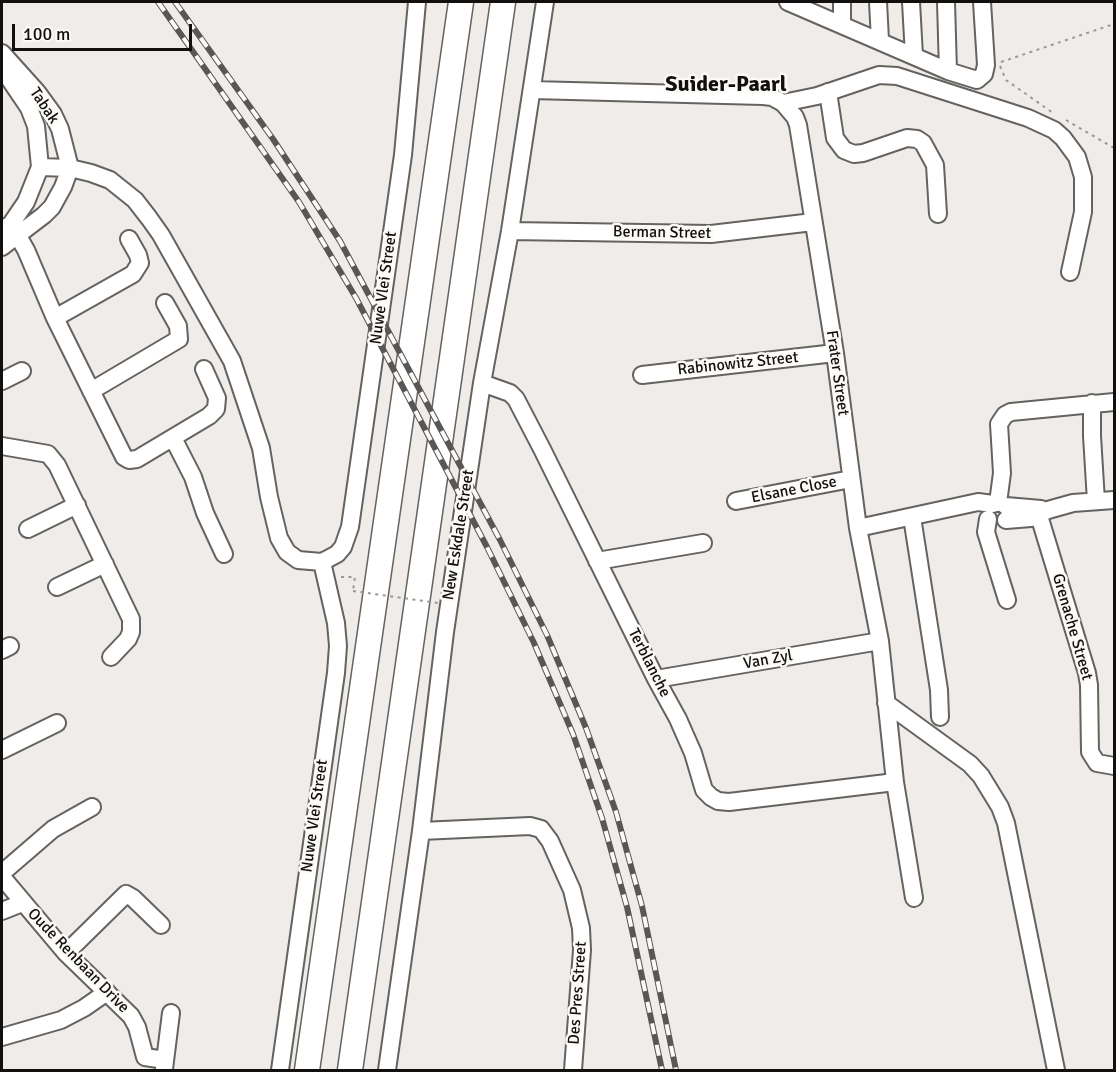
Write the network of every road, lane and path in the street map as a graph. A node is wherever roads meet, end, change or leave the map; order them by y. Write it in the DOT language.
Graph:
graph roads {
  1 [pos="417,2"];
  2 [pos="460,2"];
  3 [pos="503,2"];
  4 [pos="545,2"];
  5 [pos="788,2"];
  6 [pos="842,2"];
  7 [pos="878,2"];
  8 [pos="911,2"];
  9 [pos="946,2"];
  10 [pos="982,2"];
  11 [pos="809,6"];
  12 [pos="842,24"];
  13 [pos="1114,24"];
  14 [pos="880,40"];
  15 [pos="2,53"];
  16 [pos="914,56"];
  17 [pos="2,68"];
  18 [pos="948,71"];
  19 [pos="532,90"];
  20 [pos="828,92"];
  21 [pos="783,103"];
  22 [pos="1114,148"];
  23 [pos="40,167"];
  24 [pos="70,168"];
  25 [pos="938,214"];
  26 [pos="813,222"];
  27 [pos="10,230"];
  28 [pos="510,231"];
  29 [pos="129,239"];
  30 [pos="2,247"];
  31 [pos="1070,272"];
  32 [pos="165,303"];
  33 [pos="55,318"];
  34 [pos="835,353"];
  35 [pos="204,369"];
  36 [pos="22,371"];
  37 [pos="642,375"];
  38 [pos="2,381"];
  39 [pos="482,383"];
  40 [pos="91,391"];
  41 [pos="1114,402"];
  42 [pos="1092,403"];
  43 [pos="173,438"];
  44 [pos="2,446"];
  45 [pos="851,479"];
  46 [pos="1114,500"];
  47 [pos="736,501"];
  48 [pos="1096,501"];
  49 [pos="77,505"];
  50 [pos="1041,511"];
  51 [pos="997,513"];
  52 [pos="912,517"];
  53 [pos="858,528"];
  54 [pos="28,529"];
  55 [pos="703,543"];
  56 [pos="224,554"];
  57 [pos="597,561"];
  58 [pos="322,562"];
  59 [pos="105,564"];
  60 [pos="335,578"];
  61 [pos="57,587"];
  62 [pos="1007,600"];
  63 [pos="438,603"];
  64 [pos="880,641"];
  65 [pos="111,657"];
  66 [pos="656,679"];
  67 [pos="886,703"];
  68 [pos="940,717"];
  69 [pos="57,723"];
  70 [pos="2,750"];
  71 [pos="1114,766"];
  72 [pos="895,782"];
  73 [pos="92,807"];
  74 [pos="421,831"];
  75 [pos="2,875"];
  76 [pos="914,898"];
  77 [pos="22,903"];
  78 [pos="330,903"];
  79 [pos="2,911"];
  80 [pos="161,925"];
  81 [pos="66,953"];
  82 [pos="107,992"];
  83 [pos="171,1013"];
  84 [pos="2,1036"];
  85 [pos="145,1064"];
  86 [pos="164,1065"];
  87 [pos="280,1071"];
  88 [pos="300,1071"];
  89 [pos="307,1071"];
  90 [pos="350,1071"];
  91 [pos="387,1071"];
  92 [pos="573,1071"];
  93 [pos="1056,1071"];
  1 -- 58 [label="street, Nuwe Vlei Street"];
  2 -- 78 [label="highway"];
  3 -- 90 [label="highway"];
  4 -- 19 [label="street, New Eskdale Street"];
  5 -- 11 [label="street"];
  6 -- 12 [label="street"];
  7 -- 14 [label="street"];
  8 -- 16 [label="street"];
  9 -- 18 [label="street"];
  10 -- 18 [label="street"];
  11 -- 12 [label="street"];
  12 -- 14 [label="street"];
  13 -- 22 [label="path"];
  14 -- 16 [label="street"];
  15 -- 24 [label="street, Tabak"];
  16 -- 18 [label="street"];
  17 -- 23 [label="street, Tabak"];
  19 -- 21 [label="street"];
  19 -- 28 [label="street, New Eskdale Street"];
  20 -- 21 [label="street"];
  20 -- 25 [label="street"];
  20 -- 31 [label="street"];
  21 -- 26 [label="street, Frater Street"];
  23 -- 24 [label="street"];
  23 -- 27 [label="street"];
  24 -- 27 [label="street"];
  24 -- 58 [label="street"];
  26 -- 28 [label="street, Berman Street"];
  26 -- 34 [label="street, Frater Street"];
  27 -- 30 [label="street"];
  27 -- 33 [label="street"];
  28 -- 39 [label="street, New Eskdale Street"];
  29 -- 33 [label="street"];
  32 -- 40 [label="street"];
  33 -- 40 [label="street"];
  34 -- 37 [label="street, Rabinowitz Street"];
  34 -- 45 [label="street, Frater Street"];
  35 -- 43 [label="street"];
  36 -- 38 [label="street"];
  39 -- 57 [label="street, Terblanche"];
  39 -- 74 [label="street, New Eskdale Street"];
  40 -- 43 [label="street"];
  41 -- 42 [label="street"];
  42 -- 48 [label="street"];
  42 -- 51 [label="street"];
  43 -- 56 [label="street"];
  44 -- 49 [label="street"];
  45 -- 47 [label="street, Elsane Close"];
  45 -- 53 [label="street, Frater Street"];
  46 -- 48 [label="street"];
  48 -- 50 [label="street"];
  49 -- 54 [label="street"];
  49 -- 59 [label="street"];
  50 -- 51 [label="street"];
  50 -- 71 [label="street, Grenache Street"];
  51 -- 52 [label="street"];
  51 -- 62 [label="street"];
  52 -- 53 [label="street"];
  52 -- 68 [label="street"];
  53 -- 64 [label="street, Frater Street"];
  55 -- 57 [label="street"];
  57 -- 66 [label="street, Terblanche"];
  58 -- 87 [label="street, Nuwe Vlei Street"];
  59 -- 61 [label="street"];
  59 -- 65 [label="street"];
  60 -- 63 [label="path, bridge"];
  64 -- 66 [label="street, Van Zyl"];
  64 -- 67 [label="street, Frater Street"];
  66 -- 72 [label="street, Terblanche"];
  67 -- 72 [label="street, Frater Street"];
  67 -- 93 [label="street"];
  69 -- 70 [label="street"];
  72 -- 76 [label="street, Frater Street"];
  73 -- 75 [label="street"];
  74 -- 91 [label="street, New Eskdale Street"];
  74 -- 92 [label="street, Des Pres Street"];
  75 -- 77 [label="street, Oude Renbaan Drive"];
  77 -- 79 [label="street"];
  77 -- 81 [label="street, Oude Renbaan Drive"];
  78 -- 88 [label="highway"];
  78 -- 89 [label="highway"];
  80 -- 81 [label="street"];
  81 -- 82 [label="street, Oude Renbaan Drive"];
  82 -- 84 [label="street"];
  82 -- 85 [label="street, Oude Renbaan Drive"];
  83 -- 86 [label="street"];
  85 -- 86 [label="street, Oude Renbaan Drive"];
}
